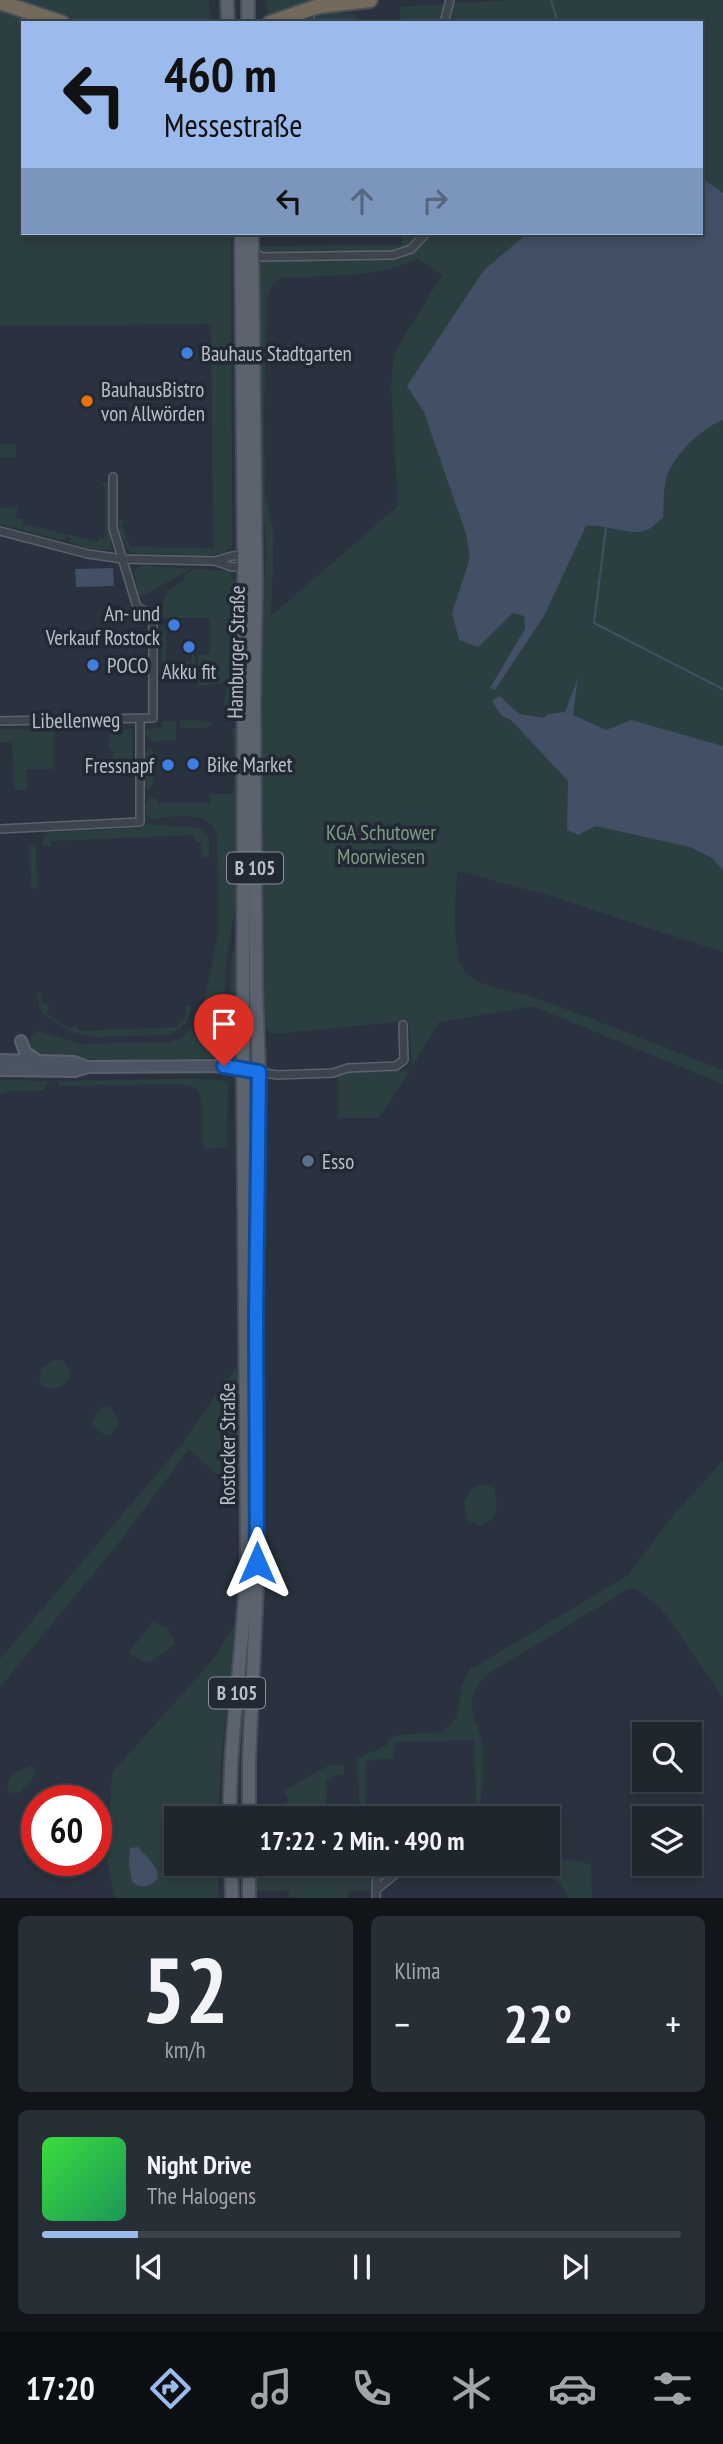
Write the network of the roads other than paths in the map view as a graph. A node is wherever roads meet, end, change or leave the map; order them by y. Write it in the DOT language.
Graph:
graph roads {
  1 [pos="227,0"];
  2 [pos="248,0"];
  3 [pos="370,0"];
  4 [pos="450,0"];
  5 [pos="0,2"];
  6 [pos="309,16"];
  7 [pos="56,21"];
  8 [pos="228,21"];
  9 [pos="248,21"];
  10 [pos="281,21"];
  11 [pos="444,21"];
  12 [pos="241,235"];
  13 [pos="251,235"];
  14 [pos="424,235"];
  15 [pos="251,247"];
  16 [pos="113,477"];
  17 [pos="0,531"];
  18 [pos="123,559"];
  19 [pos="249,561"];
  20 [pos="140,718"];
  21 [pos="0,721"];
  22 [pos="0,829"];
  23 [pos="403,1025"];
  24 [pos="20,1041"];
  25 [pos="0,1060"];
  26 [pos="41,1062"];
  27 [pos="88,1067"];
  28 [pos="243,1069"];
  29 [pos="0,1070"];
  30 [pos="259,1072"];
  31 [pos="230,1806"];
  32 [pos="249,1806"];
  33 [pos="231,1876"];
  34 [pos="249,1876"];
  35 [pos="377,1876"];
  36 [pos="394,1876"];
  37 [pos="376,1894"];
  38 [pos="232,1898"];
  39 [pos="249,1898"];
  1 -- 8 [label="main road"];
  2 -- 9 [label="main road"];
  3 -- 6 [label="highway"];
  4 -- 11 [label="street"];
  5 -- 7 [label="highway"];
  6 -- 10 [label="highway"];
  12 -- 19 [label="main road, Hamburger Straße / B 105"];
  13 -- 15 [label="main road, Hamburger Straße / B 105"];
  14 -- 15 [label="street"];
  15 -- 19 [label="main road, Hamburger Straße / B 105"];
  16 -- 18 [label="street"];
  17 -- 18 [label="street"];
  18 -- 19 [label="street"];
  18 -- 20 [label="street, Libellenweg"];
  19 -- 28 [label="main road, Hamburger Straße / B 105"];
  19 -- 30 [label="main road, Hamburger Straße / B 105"];
  20 -- 21 [label="street, Libellenweg"];
  20 -- 22 [label="street"];
  23 -- 30 [label="street"];
  24 -- 26 [label="main road"];
  25 -- 26 [label="main road"];
  26 -- 27 [label="main road"];
  27 -- 28 [label="main road"];
  27 -- 29 [label="main road"];
  28 -- 30 [label="main road"];
  28 -- 31 [label="main road, Rostocker Straße / B 105"];
  30 -- 32 [label="main road, Rostocker Straße / B 105"];
  33 -- 38 [label="main road"];
  34 -- 39 [label="main road"];
  35 -- 37 [label="street"];
  36 -- 37 [label="street"];
}
